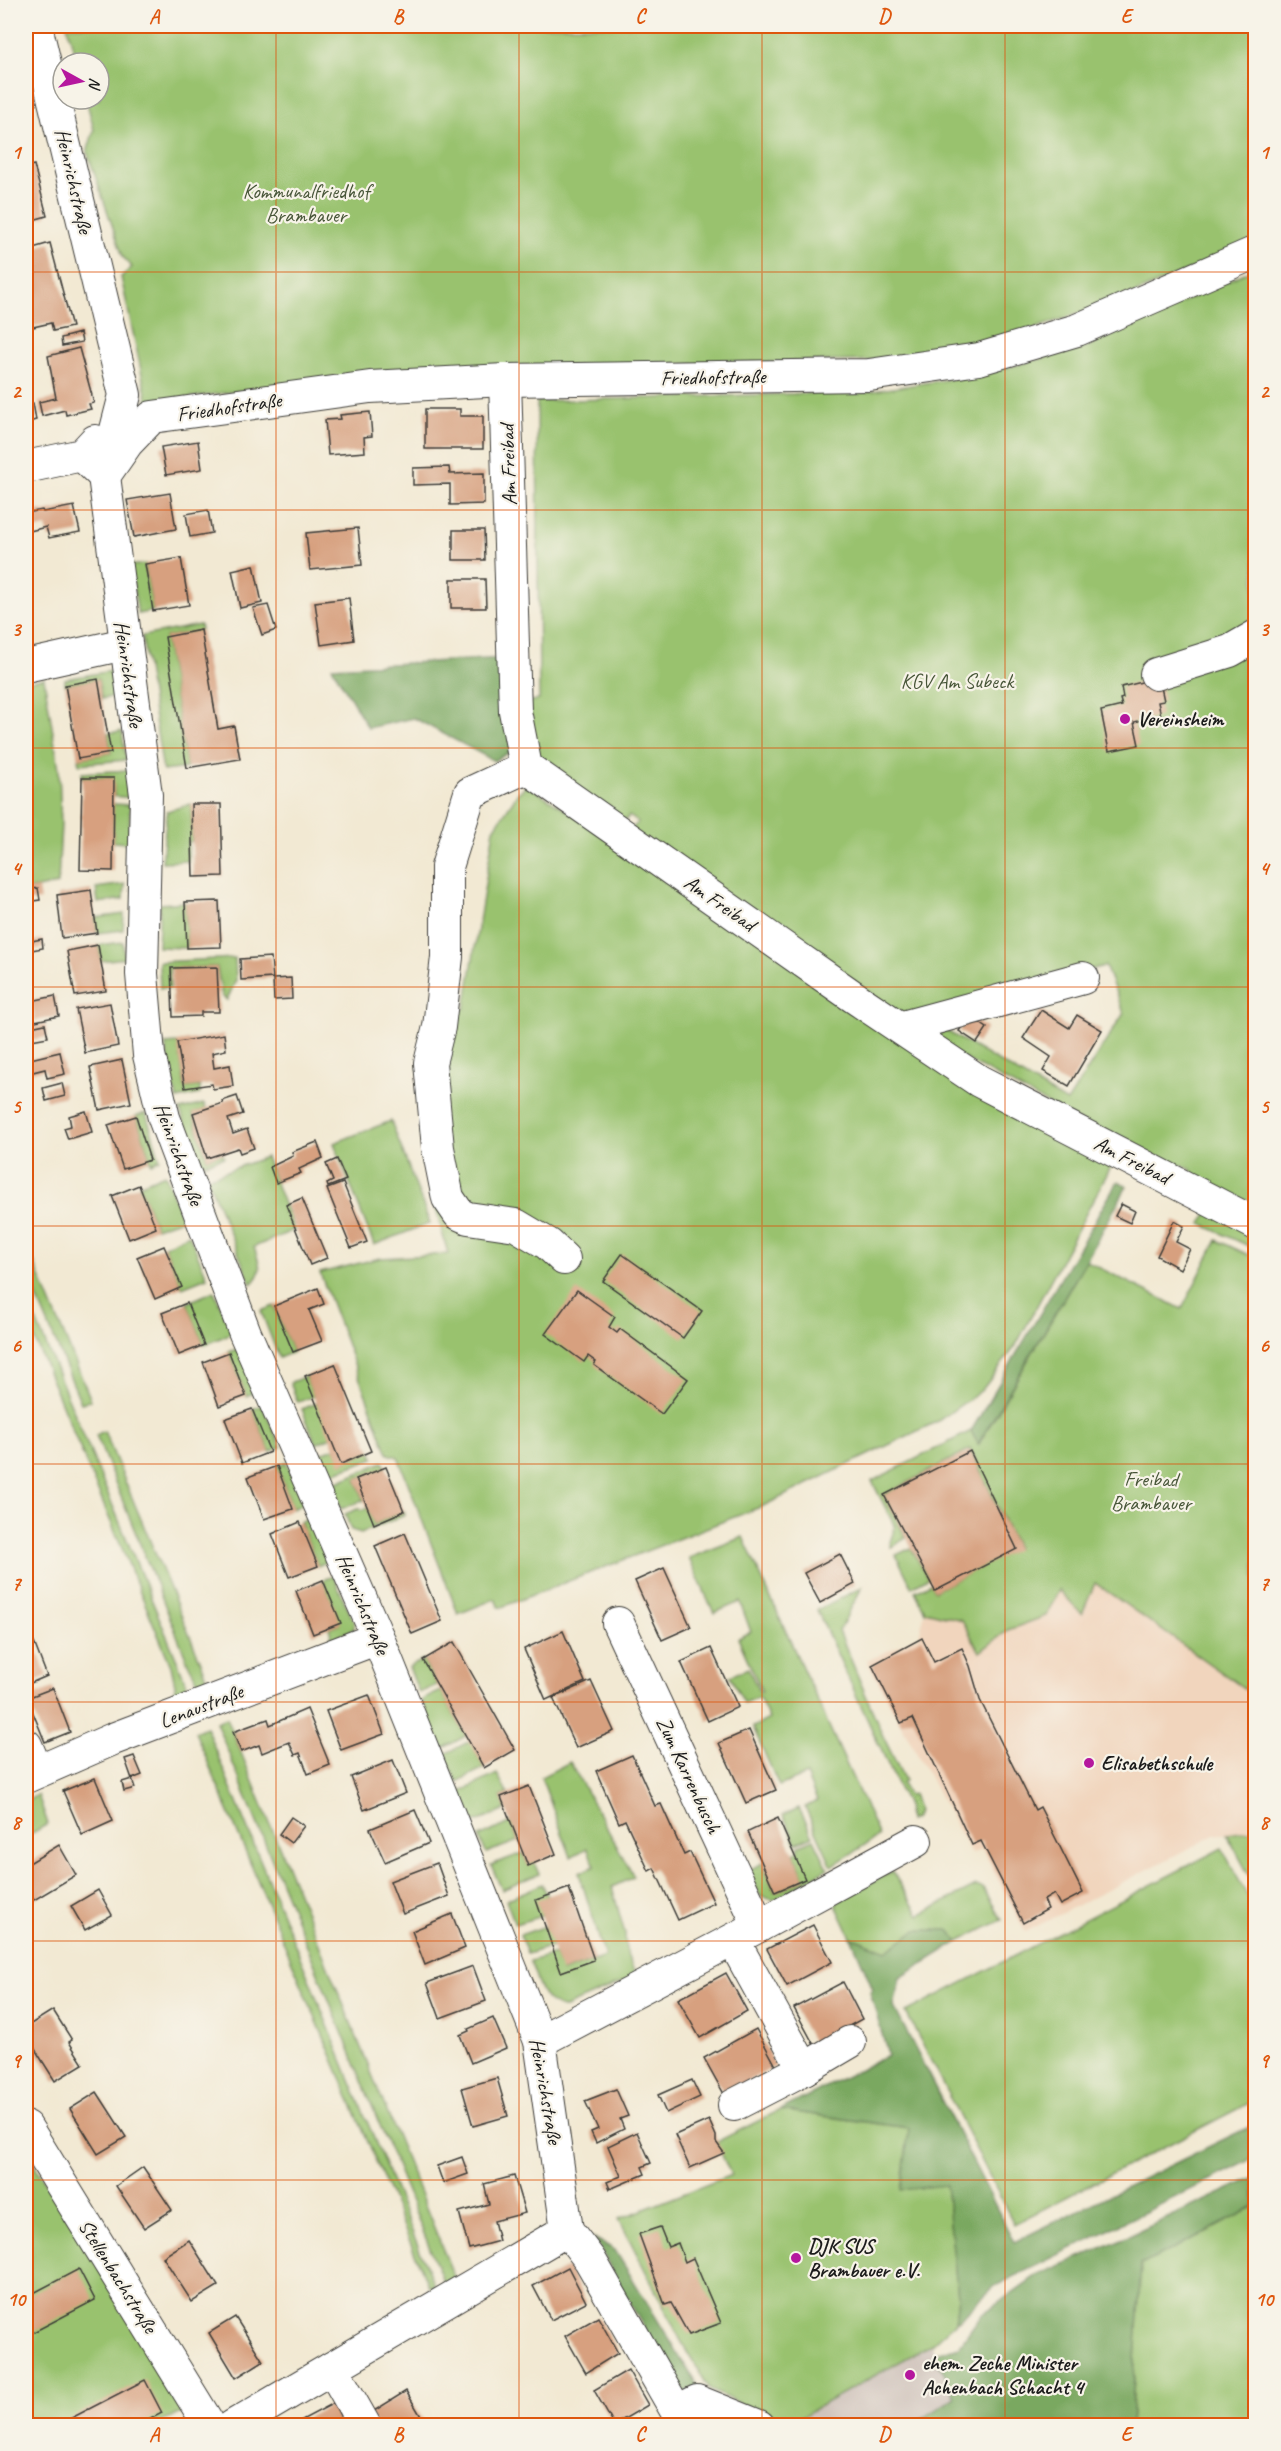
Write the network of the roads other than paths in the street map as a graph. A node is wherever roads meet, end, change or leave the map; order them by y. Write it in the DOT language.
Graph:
graph roads {
  1 [pos="36,26"];
  2 [pos="1256,252"];
  3 [pos="505,380"];
  4 [pos="125,395"];
  5 [pos="152,417"];
  6 [pos="93,466"];
  7 [pos="26,467"];
  8 [pos="1256,636"];
  9 [pos="125,644"];
  10 [pos="26,666"];
  11 [pos="1156,674"];
  12 [pos="526,767"];
  13 [pos="1083,978"];
  14 [pos="903,1028"];
  15 [pos="1256,1224"];
  16 [pos="564,1259"];
  17 [pos="618,1623"];
  18 [pos="378,1638"];
  19 [pos="29,1764"];
  20 [pos="916,1841"];
  21 [pos="746,1933"];
  22 [pos="540,2041"];
  23 [pos="850,2042"];
  24 [pos="804,2069"];
  25 [pos="734,2105"];
  26 [pos="26,2127"];
  27 [pos="567,2230"];
  28 [pos="332,2368"];
  29 [pos="681,2418"];
  30 [pos="210,2426"];
  31 [pos="232,2426"];
  32 [pos="364,2426"];
  33 [pos="759,2426"];
  1 -- 4 [label="street, Heinrichstraße"];
  2 -- 3 [label="street, Friedhofstraße"];
  3 -- 5 [label="street, Friedhofstraße"];
  3 -- 12 [label="street, Am Freibad"];
  4 -- 5 [label="street, Friedhofstraße"];
  4 -- 6 [label="street, Heinrichstraße"];
  5 -- 6 [label="street, Friedhofstraße"];
  6 -- 7 [label="street"];
  6 -- 9 [label="street, Heinrichstraße"];
  8 -- 11 [label="street"];
  9 -- 10 [label="street"];
  9 -- 18 [label="street, Heinrichstraße"];
  12 -- 14 [label="street, Am Freibad"];
  12 -- 16 [label="street"];
  13 -- 14 [label="street"];
  14 -- 15 [label="street, Am Freibad"];
  17 -- 21 [label="street, Zum Karrenbusch"];
  18 -- 19 [label="street, Lenaustraße"];
  18 -- 22 [label="street, Heinrichstraße"];
  20 -- 21 [label="street"];
  21 -- 22 [label="street"];
  21 -- 24 [label="street, Zum Karrenbusch"];
  22 -- 27 [label="street, Heinrichstraße"];
  23 -- 24 [label="street"];
  24 -- 25 [label="street"];
  26 -- 30 [label="street, Stellenbachstraße"];
  27 -- 28 [label="street"];
  27 -- 29 [label="street, Heinrichstraße"];
  28 -- 31 [label="street"];
  28 -- 32 [label="street"];
  29 -- 33 [label="street"];
}
